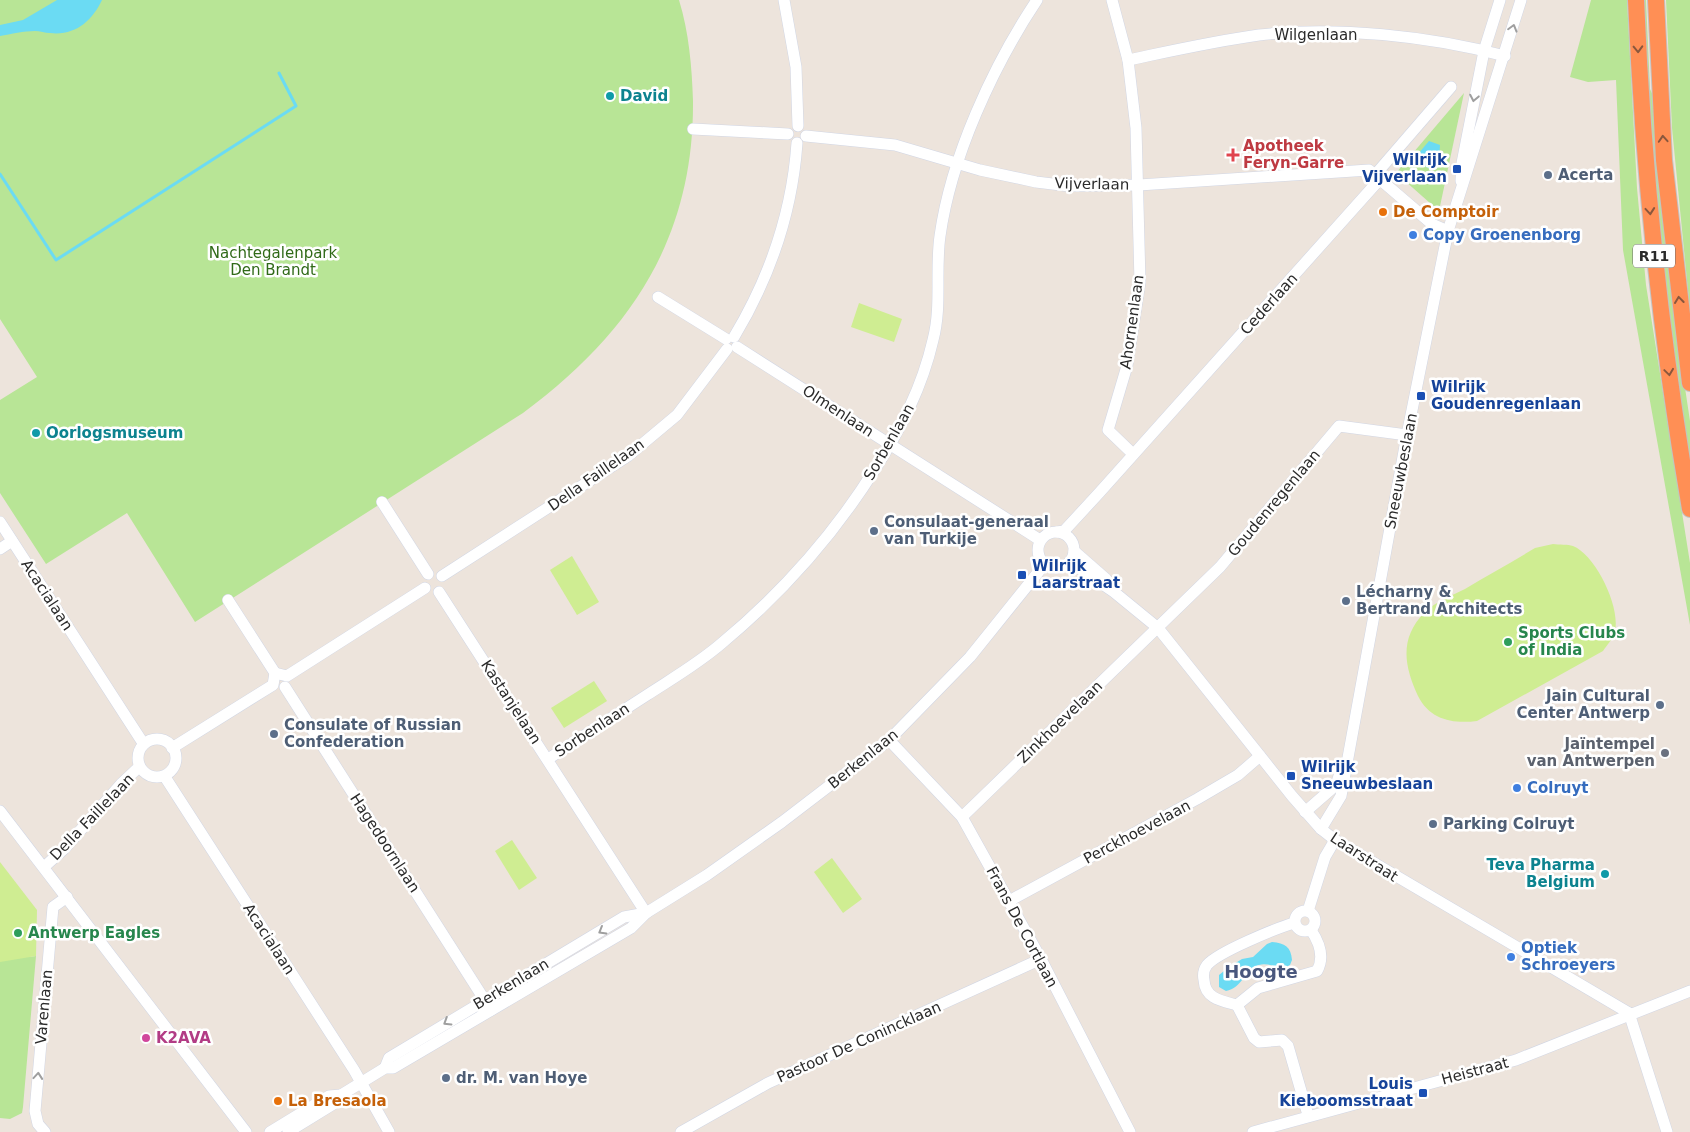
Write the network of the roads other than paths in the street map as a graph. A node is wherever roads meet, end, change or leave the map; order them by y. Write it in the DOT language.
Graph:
graph roads {
  1 [pos="784,0"];
  2 [pos="1037,0"];
  3 [pos="1112,0"];
  4 [pos="1500,0"];
  5 [pos="1521,0"];
  6 [pos="1636,0"];
  7 [pos="1656,0"];
  8 [pos="1484,50"];
  9 [pos="1505,56"];
  10 [pos="1128,60"];
  11 [pos="1451,87"];
  12 [pos="798,126"];
  13 [pos="693,129"];
  14 [pos="788,134"];
  15 [pos="801,140"];
  16 [pos="959,164"];
  17 [pos="1378,177"];
  18 [pos="1139,185"];
  19 [pos="1460,190"];
  20 [pos="1448,231"];
  21 [pos="658,297"];
  22 [pos="731,343"];
  23 [pos="1690,383"];
  24 [pos="1407,435"];
  25 [pos="890,445"];
  26 [pos="1133,454"];
  27 [pos="1099,492"];
  28 [pos="382,502"];
  29 [pos="1690,509"];
  30 [pos="0,522"];
  31 [pos="1057,532"];
  32 [pos="1070,538"];
  33 [pos="1040,540"];
  34 [pos="12,541"];
  35 [pos="0,549"];
  36 [pos="1074,551"];
  37 [pos="1070,562"];
  38 [pos="1044,565"];
  39 [pos="428,574"];
  40 [pos="442,576"];
  41 [pos="425,588"];
  42 [pos="439,592"];
  43 [pos="1114,592"];
  44 [pos="228,600"];
  45 [pos="1158,628"];
  46 [pos="280,680"];
  47 [pos="889,740"];
  48 [pos="143,742"];
  49 [pos="172,748"];
  50 [pos="1349,753"];
  51 [pos="1260,756"];
  52 [pos="548,759"];
  53 [pos="139,767"];
  54 [pos="165,777"];
  55 [pos="0,811"];
  56 [pos="1305,812"];
  57 [pos="962,817"];
  58 [pos="1321,828"];
  59 [pos="1335,840"];
  60 [pos="44,867"];
  61 [pos="67,897"];
  62 [pos="1010,901"];
  63 [pos="1308,911"];
  64 [pos="646,913"];
  65 [pos="1294,923"];
  66 [pos="1311,930"];
  67 [pos="1040,959"];
  68 [pos="1690,991"];
  69 [pos="485,999"];
  70 [pos="1237,1005"];
  71 [pos="491,1010"];
  72 [pos="1629,1014"];
  73 [pos="385,1068"];
  74 [pos="361,1082"];
  75 [pos="341,1094"];
  76 [pos="372,1101"];
  77 [pos="1308,1115"];
  78 [pos="39,1130"];
  79 [pos="246,1132"];
  80 [pos="270,1132"];
  81 [pos="288,1132"];
  82 [pos="389,1132"];
  83 [pos="398,1132"];
  84 [pos="681,1132"];
  85 [pos="1130,1132"];
  86 [pos="1253,1132"];
  87 [pos="1667,1132"];
  1 -- 12 [label="street"];
  2 -- 16 [label="street, Sorbenlaan"];
  3 -- 10 [label="street, Ahornenlaan"];
  4 -- 8 [label="street, Sneeuwbeslaan"];
  9 -- 5 [label="street, Sneeuwbeslaan, one-way"];
  6 -- 29 [label="highway, R11, one-way"];
  23 -- 7 [label="highway, R11, one-way"];
  8 -- 9 [label="street, Wilgenlaan"];
  8 -- 10 [label="street, Wilgenlaan"];
  8 -- 19 [label="street, Sneeuwbeslaan, one-way"];
  9 -- 19 [label="street, Sneeuwbeslaan"];
  10 -- 18 [label="street, Ahornenlaan"];
  11 -- 17 [label="street, Cederlaan"];
  12 -- 14 [label="street"];
  12 -- 15 [label="street"];
  13 -- 14 [label="street"];
  14 -- 15 [label="street"];
  15 -- 16 [label="street, Vijverlaan"];
  15 -- 22 [label="street, Della Faillelaan"];
  16 -- 18 [label="street, Vijverlaan"];
  16 -- 25 [label="street, Sorbenlaan"];
  17 -- 18 [label="street, Vijverlaan"];
  17 -- 20 [label="street"];
  17 -- 26 [label="street, Cederlaan"];
  18 -- 26 [label="street, Ahornenlaan"];
  19 -- 20 [label="street, Sneeuwbeslaan"];
  20 -- 24 [label="street, Sneeuwbeslaan"];
  21 -- 22 [label="street, Olmenlaan"];
  22 -- 25 [label="street, Olmenlaan"];
  22 -- 40 [label="street, Della Faillelaan"];
  24 -- 45 [label="street, Goudenregenlaan"];
  24 -- 50 [label="street, Sneeuwbeslaan"];
  25 -- 33 [label="street, Olmenlaan"];
  25 -- 52 [label="street, Sorbenlaan"];
  26 -- 27 [label="street, Cederlaan"];
  27 -- 31 [label="street, Cederlaan"];
  27 -- 32 [label="street, Cederlaan"];
  28 -- 39 [label="street"];
  30 -- 34 [label="street, Acacialaan"];
  31 -- 32 [label="street"];
  31 -- 33 [label="street"];
  32 -- 36 [label="street"];
  33 -- 38 [label="street"];
  34 -- 35 [label="street"];
  34 -- 48 [label="street, Acacialaan"];
  36 -- 37 [label="street"];
  36 -- 43 [label="street, Laarstraat"];
  37 -- 38 [label="street"];
  37 -- 43 [label="street, Laarstraat"];
  38 -- 47 [label="street, Berkenlaan"];
  39 -- 40 [label="street"];
  39 -- 41 [label="street"];
  40 -- 42 [label="street"];
  41 -- 42 [label="street"];
  41 -- 46 [label="street"];
  42 -- 52 [label="street, Kastanjelaan"];
  43 -- 45 [label="street, Laarstraat"];
  44 -- 46 [label="street, Hagedoornlaan"];
  45 -- 51 [label="street, Laarstraat"];
  45 -- 57 [label="street, Zinkhoevelaan"];
  46 -- 49 [label="street"];
  46 -- 69 [label="street, Hagedoornlaan"];
  47 -- 57 [label="street, Frans De Cortlaan"];
  47 -- 64 [label="street, Berkenlaan"];
  48 -- 49 [label="street"];
  48 -- 53 [label="street, Della Faillelaan"];
  49 -- 54 [label="street"];
  50 -- 56 [label="street, Sneeuwbeslaan"];
  50 -- 58 [label="street, Sneeuwbeslaan"];
  51 -- 56 [label="street, Laarstraat"];
  51 -- 62 [label="street, Perckhoevelaan"];
  52 -- 64 [label="street, Kastanjelaan"];
  53 -- 54 [label="street, Della Faillelaan"];
  53 -- 60 [label="street, Della Faillelaan"];
  54 -- 74 [label="street, Acacialaan"];
  55 -- 60 [label="street"];
  56 -- 58 [label="street, Laarstraat"];
  57 -- 62 [label="street, Frans De Cortlaan"];
  58 -- 59 [label="street, Laarstraat"];
  59 -- 63 [label="street"];
  59 -- 72 [label="street, Laarstraat"];
  60 -- 61 [label="street"];
  78 -- 61 [label="street, Varenlaan, one-way"];
  61 -- 79 [label="street"];
  62 -- 67 [label="street, Frans De Cortlaan"];
  63 -- 65 [label="street"];
  63 -- 66 [label="street"];
  64 -- 69 [label="street, Berkenlaan, one-way"];
  64 -- 71 [label="street, Berkenlaan"];
  65 -- 66 [label="street"];
  65 -- 70 [label="street"];
  66 -- 70 [label="street"];
  67 -- 84 [label="street, Pastoor De Conincklaan"];
  67 -- 85 [label="street, Frans De Cortlaan"];
  68 -- 72 [label="street, Heistraat"];
  69 -- 71 [label="street, Hagedoornlaan"];
  69 -- 73 [label="street, Berkenlaan, one-way"];
  70 -- 77 [label="street"];
  71 -- 73 [label="street, Berkenlaan"];
  72 -- 77 [label="street, Heistraat"];
  72 -- 87 [label="street"];
  73 -- 74 [label="street, Berkenlaan"];
  74 -- 75 [label="street, Berkenlaan"];
  74 -- 76 [label="street, Acacialaan"];
  75 -- 80 [label="street, Berkenlaan"];
  75 -- 81 [label="street, Berkenlaan"];
  76 -- 82 [label="street, Acacialaan"];
  76 -- 83 [label="street, Acacialaan"];
  77 -- 86 [label="street, Heistraat"];
}
